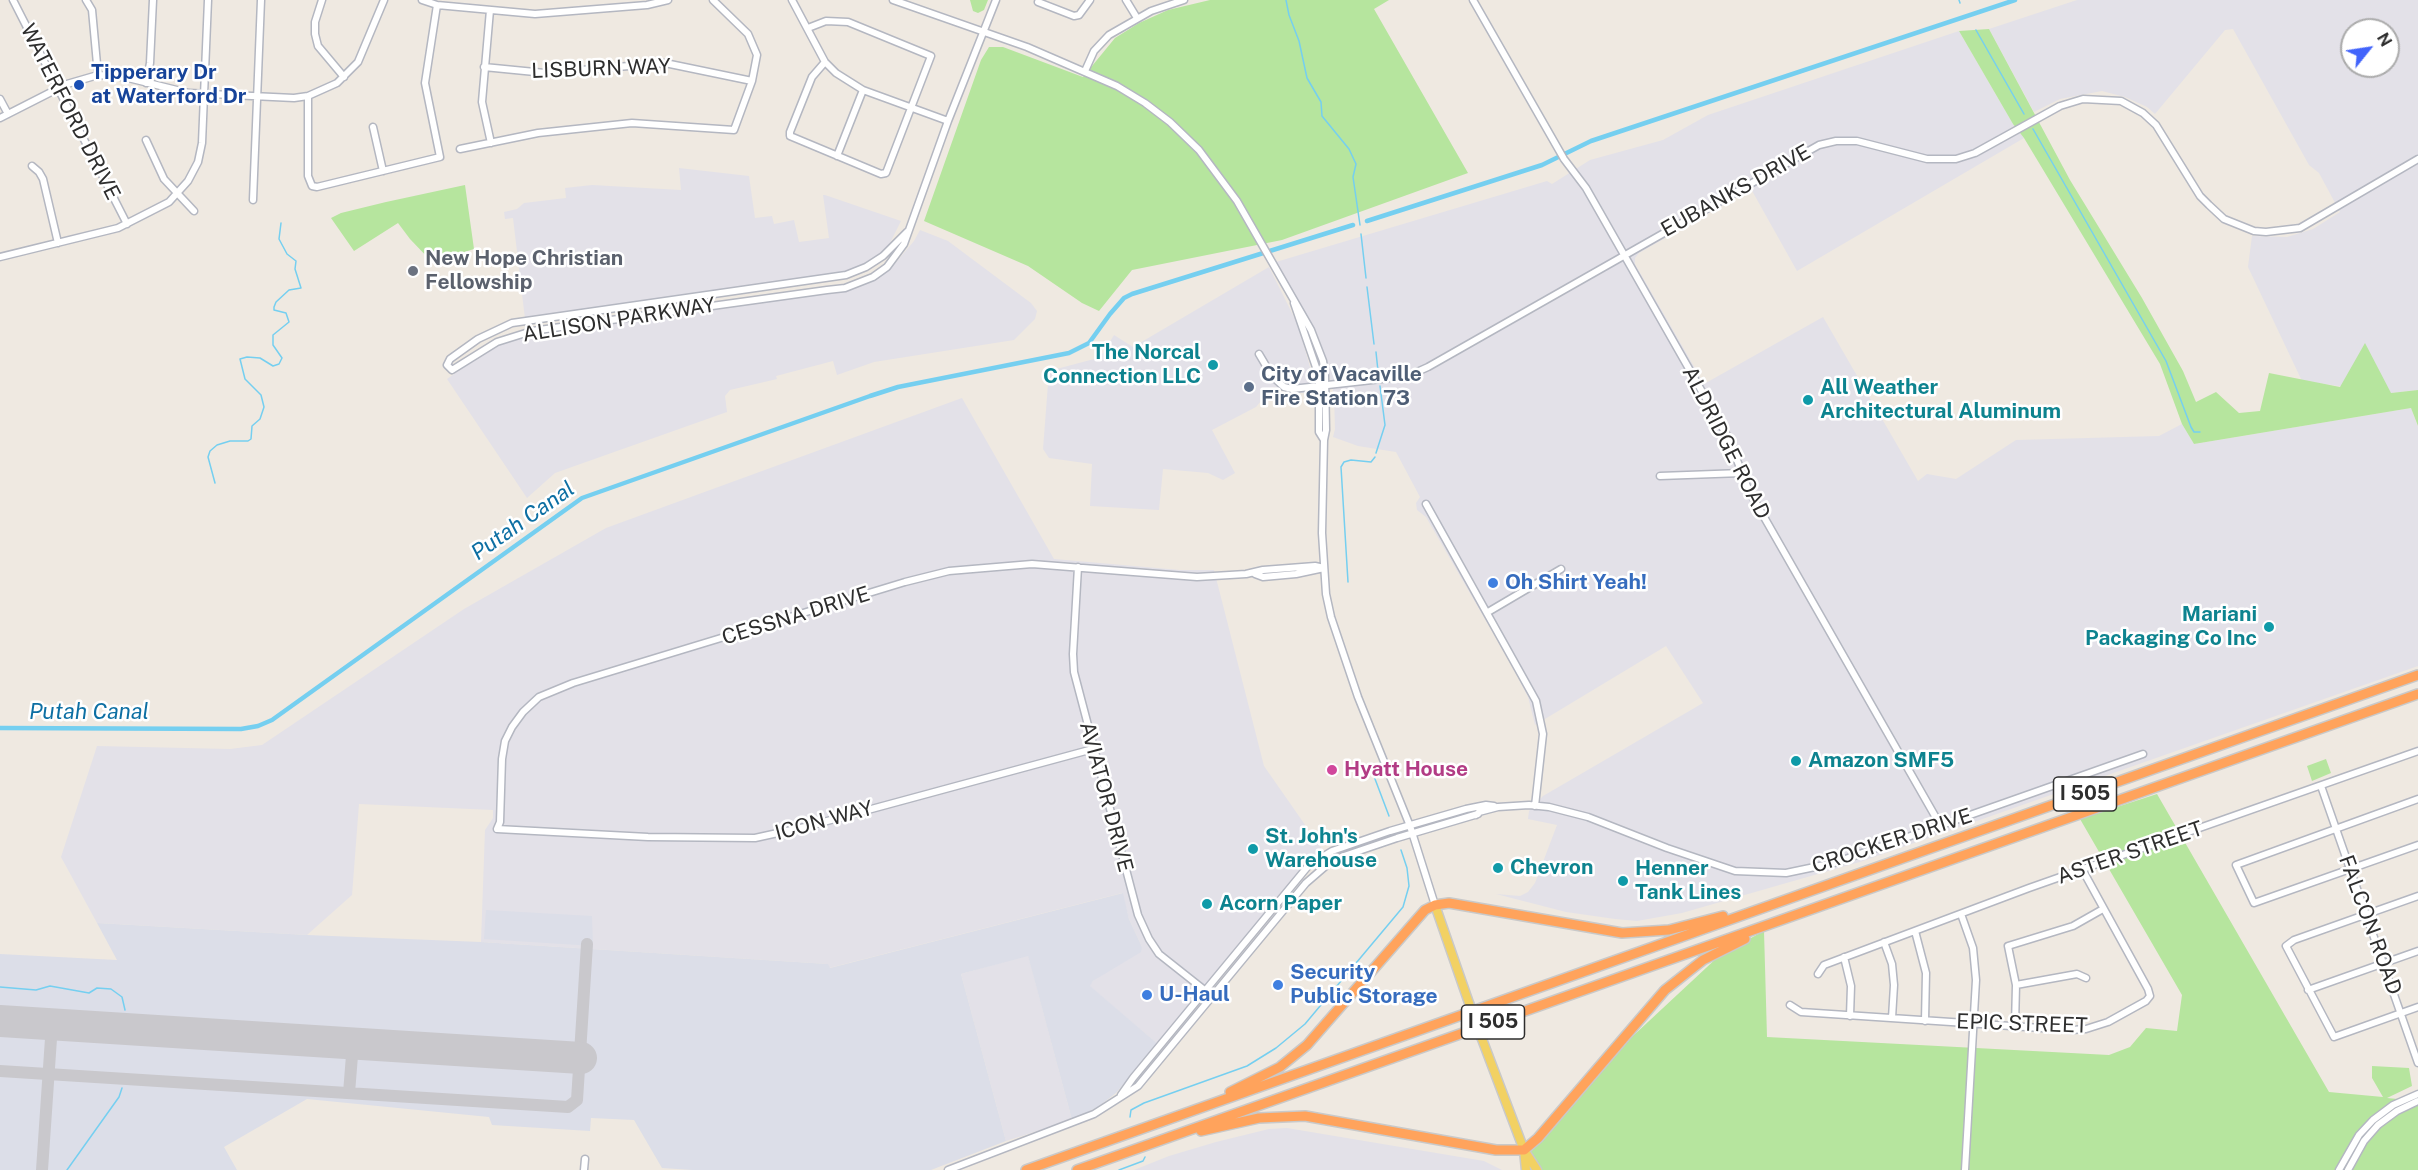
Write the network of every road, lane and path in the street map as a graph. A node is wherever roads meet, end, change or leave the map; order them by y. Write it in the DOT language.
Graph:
graph roads {
  1 [pos="13,0"];
  2 [pos="86,0"];
  3 [pos="153,0"];
  4 [pos="208,0"];
  5 [pos="261,0"];
  6 [pos="322,0"];
  7 [pos="384,0"];
  8 [pos="422,0"];
  9 [pos="668,0"];
  10 [pos="713,0"];
  11 [pos="792,0"];
  12 [pos="893,0"];
  13 [pos="996,0"];
  14 [pos="1090,0"];
  15 [pos="1126,0"];
  16 [pos="1184,0"];
  17 [pos="1473,0"];
  18 [pos="1038,2"];
  19 [pos="437,5"];
  20 [pos="490,10"];
  21 [pos="1137,18"];
  22 [pos="808,28"];
  23 [pos="984,32"];
  24 [pos="825,62"];
  25 [pos="484,67"];
  26 [pos="1085,71"];
  27 [pos="98,75"];
  28 [pos="344,77"];
  29 [pos="752,81"];
  30 [pos="146,83"];
  31 [pos="58,88"];
  32 [pos="863,90"];
  33 [pos="203,94"];
  34 [pos="257,96"];
  35 [pos="309,96"];
  36 [pos="0,99"];
  37 [pos="912,108"];
  38 [pos="8,114"];
  39 [pos="0,118"];
  40 [pos="948,121"];
  41 [pos="373,127"];
  42 [pos="146,140"];
  43 [pos="492,143"];
  44 [pos="460,149"];
  45 [pos="837,156"];
  46 [pos="2418,159"];
  47 [pos="32,166"];
  48 [pos="383,171"];
  49 [pos="178,193"];
  50 [pos="253,200"];
  51 [pos="194,211"];
  52 [pos="127,224"];
  53 [pos="907,232"];
  54 [pos="58,243"];
  55 [pos="1624,255"];
  56 [pos="0,257"];
  57 [pos="1259,354"];
  58 [pos="1322,386"];
  59 [pos="1742,472"];
  60 [pos="1660,476"];
  61 [pos="1426,504"];
  62 [pos="1078,567"];
  63 [pos="1324,568"];
  64 [pos="1561,570"];
  65 [pos="1488,612"];
  66 [pos="2418,675"];
  67 [pos="2418,694"];
  68 [pos="1093,749"];
  69 [pos="2418,751"];
  70 [pos="2143,754"];
  71 [pos="2321,786"];
  72 [pos="2418,799"];
  73 [pos="1535,806"];
  74 [pos="1498,807"];
  75 [pos="1410,826"];
  76 [pos="1939,826"];
  77 [pos="2335,827"];
  78 [pos="547,831"];
  79 [pos="1412,834"];
  80 [pos="2418,845"];
  81 [pos="1328,853"];
  82 [pos="2082,869"];
  83 [pos="2350,869"];
  84 [pos="2418,896"];
  85 [pos="1293,899"];
  86 [pos="1434,905"];
  87 [pos="1820,906"];
  88 [pos="2103,909"];
  89 [pos="1752,911"];
  90 [pos="1961,914"];
  91 [pos="2366,914"];
  92 [pos="1915,931"];
  93 [pos="1884,942"];
  94 [pos="2418,951"];
  95 [pos="1844,957"];
  96 [pos="2384,963"];
  97 [pos="1818,974"];
  98 [pos="2086,978"];
  99 [pos="2016,985"];
  100 [pos="1205,990"];
  101 [pos="2308,990"];
  102 [pos="1212,996"];
  103 [pos="1790,1005"];
  104 [pos="2418,1007"];
  105 [pos="2401,1013"];
  106 [pos="1850,1016"];
  107 [pos="1893,1018"];
  108 [pos="1925,1021"];
  109 [pos="1974,1024"];
  110 [pos="2015,1026"];
  111 [pos="2418,1063"];
  112 [pos="2418,1094"];
  113 [pos="1118,1099"];
  114 [pos="2418,1101"];
  115 [pos="1150,1126"];
  116 [pos="1167,1138"];
  117 [pos="1524,1150"];
  118 [pos="585,1159"];
  119 [pos="584,1170"];
  120 [pos="948,1170"];
  121 [pos="1026,1170"];
  122 [pos="1077,1170"];
  123 [pos="1526,1170"];
  124 [pos="1537,1170"];
  125 [pos="1965,1170"];
  126 [pos="2339,1170"];
  127 [pos="2348,1170"];
  1 -- 31 [label="street, WATERFORD DRIVE"];
  2 -- 27 [label="street"];
  3 -- 30 [label="street"];
  4 -- 33 [label="street"];
  5 -- 34 [label="street"];
  6 -- 28 [label="street"];
  7 -- 28 [label="street"];
  8 -- 19 [label="street"];
  9 -- 20 [label="street"];
  10 -- 29 [label="street"];
  11 -- 22 [label="street"];
  12 -- 23 [label="street"];
  13 -- 23 [label="street, ALLISON PARKWAY"];
  14 -- 18 [label="street"];
  15 -- 21 [label="street"];
  16 -- 21 [label="street"];
  17 -- 55 [label="street, ALDRIDGE ROAD"];
  19 -- 20 [label="street"];
  19 -- 48 [label="street"];
  20 -- 25 [label="street"];
  21 -- 26 [label="street"];
  22 -- 24 [label="street"];
  22 -- 37 [label="street"];
  23 -- 26 [label="street"];
  23 -- 40 [label="street, ALLISON PARKWAY"];
  24 -- 32 [label="street"];
  24 -- 45 [label="street"];
  25 -- 29 [label="street, LISBURN WAY"];
  25 -- 43 [label="street"];
  26 -- 58 [label="street"];
  27 -- 30 [label="street"];
  27 -- 31 [label="street"];
  28 -- 35 [label="street"];
  29 -- 43 [label="street"];
  30 -- 33 [label="street"];
  31 -- 38 [label="street"];
  31 -- 52 [label="street, WATERFORD DRIVE"];
  32 -- 37 [label="street"];
  32 -- 45 [label="street"];
  33 -- 34 [label="street"];
  33 -- 49 [label="street"];
  34 -- 35 [label="street"];
  34 -- 50 [label="street"];
  35 -- 48 [label="street"];
  36 -- 38 [label="street"];
  37 -- 40 [label="street"];
  37 -- 45 [label="street"];
  38 -- 39 [label="street"];
  40 -- 53 [label="street, ALLISON PARKWAY"];
  41 -- 48 [label="street"];
  42 -- 49 [label="street"];
  43 -- 44 [label="street"];
  46 -- 55 [label="street, EUBANKS DRIVE"];
  47 -- 54 [label="street"];
  49 -- 51 [label="street"];
  49 -- 52 [label="street"];
  52 -- 54 [label="street"];
  53 -- 53 [label="street, ALLISON PARKWAY"];
  54 -- 56 [label="street"];
  55 -- 58 [label="street, EUBANKS DRIVE"];
  55 -- 59 [label="street, ALDRIDGE ROAD"];
  57 -- 58 [label="street, EUBANKS DRIVE"];
  58 -- 63 [label="street"];
  59 -- 60 [label="street"];
  59 -- 76 [label="street, ALDRIDGE ROAD"];
  61 -- 65 [label="street"];
  62 -- 63 [label="street, CESSNA DRIVE"];
  62 -- 68 [label="street, AVIATOR DRIVE"];
  62 -- 78 [label="street, CESSNA DRIVE"];
  63 -- 75 [label="street"];
  64 -- 65 [label="street"];
  65 -- 73 [label="street"];
  66 -- 89 [label="highway, I 505"];
  67 -- 87 [label="highway, I 505"];
  68 -- 78 [label="street, ICON WAY"];
  68 -- 100 [label="street, AVIATOR DRIVE"];
  69 -- 71 [label="street, ASTER STREET"];
  70 -- 76 [label="street, CROCKER DRIVE"];
  71 -- 77 [label="street, FALCON ROAD"];
  71 -- 82 [label="street, ASTER STREET"];
  72 -- 77 [label="street"];
  73 -- 74 [label="street, CROCKER DRIVE"];
  73 -- 76 [label="street, CROCKER DRIVE"];
  74 -- 75 [label="street, CROCKER DRIVE"];
  74 -- 79 [label="street, CROCKER DRIVE"];
  75 -- 79 [label="street"];
  75 -- 81 [label="street, CROCKER DRIVE"];
  77 -- 83 [label="street, FALCON ROAD"];
  77 -- 83 [label="street"];
  79 -- 85 [label="street, CROCKER DRIVE"];
  79 -- 86 [label="street"];
  80 -- 83 [label="street"];
  81 -- 85 [label="street"];
  81 -- 100 [label="street"];
  82 -- 88 [label="street, EPIC STREET"];
  82 -- 90 [label="street, ASTER STREET"];
  83 -- 91 [label="street, FALCON ROAD"];
  84 -- 91 [label="street"];
  85 -- 102 [label="street"];
  86 -- 89 [label="highway"];
  86 -- 115 [label="highway"];
  86 -- 117 [label="main road, bridge"];
  87 -- 116 [label="highway, I 505"];
  87 -- 117 [label="highway"];
  88 -- 99 [label="street"];
  88 -- 110 [label="street, EPIC STREET"];
  89 -- 115 [label="highway, I 505"];
  90 -- 92 [label="street, ASTER STREET"];
  90 -- 109 [label="street"];
  91 -- 96 [label="street, FALCON ROAD"];
  91 -- 101 [label="street"];
  92 -- 93 [label="street, ASTER STREET"];
  92 -- 108 [label="street"];
  93 -- 95 [label="street, ASTER STREET"];
  93 -- 107 [label="street"];
  94 -- 96 [label="street"];
  95 -- 97 [label="street, ASTER STREET"];
  95 -- 106 [label="street"];
  96 -- 101 [label="street"];
  96 -- 105 [label="street, FALCON ROAD"];
  98 -- 99 [label="street"];
  99 -- 110 [label="street"];
  100 -- 102 [label="street, AVIATOR DRIVE"];
  100 -- 113 [label="street"];
  101 -- 105 [label="street"];
  102 -- 113 [label="street"];
  103 -- 106 [label="street, EPIC STREET"];
  104 -- 105 [label="street"];
  105 -- 111 [label="street, FALCON ROAD"];
  106 -- 107 [label="street, EPIC STREET"];
  107 -- 108 [label="street, EPIC STREET"];
  108 -- 109 [label="street, EPIC STREET"];
  109 -- 110 [label="street, EPIC STREET"];
  109 -- 125 [label="street"];
  112 -- 126 [label="street"];
  113 -- 120 [label="street"];
  114 -- 127 [label="street"];
  115 -- 121 [label="highway, I 505"];
  116 -- 117 [label="highway"];
  116 -- 122 [label="highway, I 505"];
  117 -- 123 [label="main road"];
  117 -- 124 [label="main road"];
  118 -- 119 [label="street"];
}
